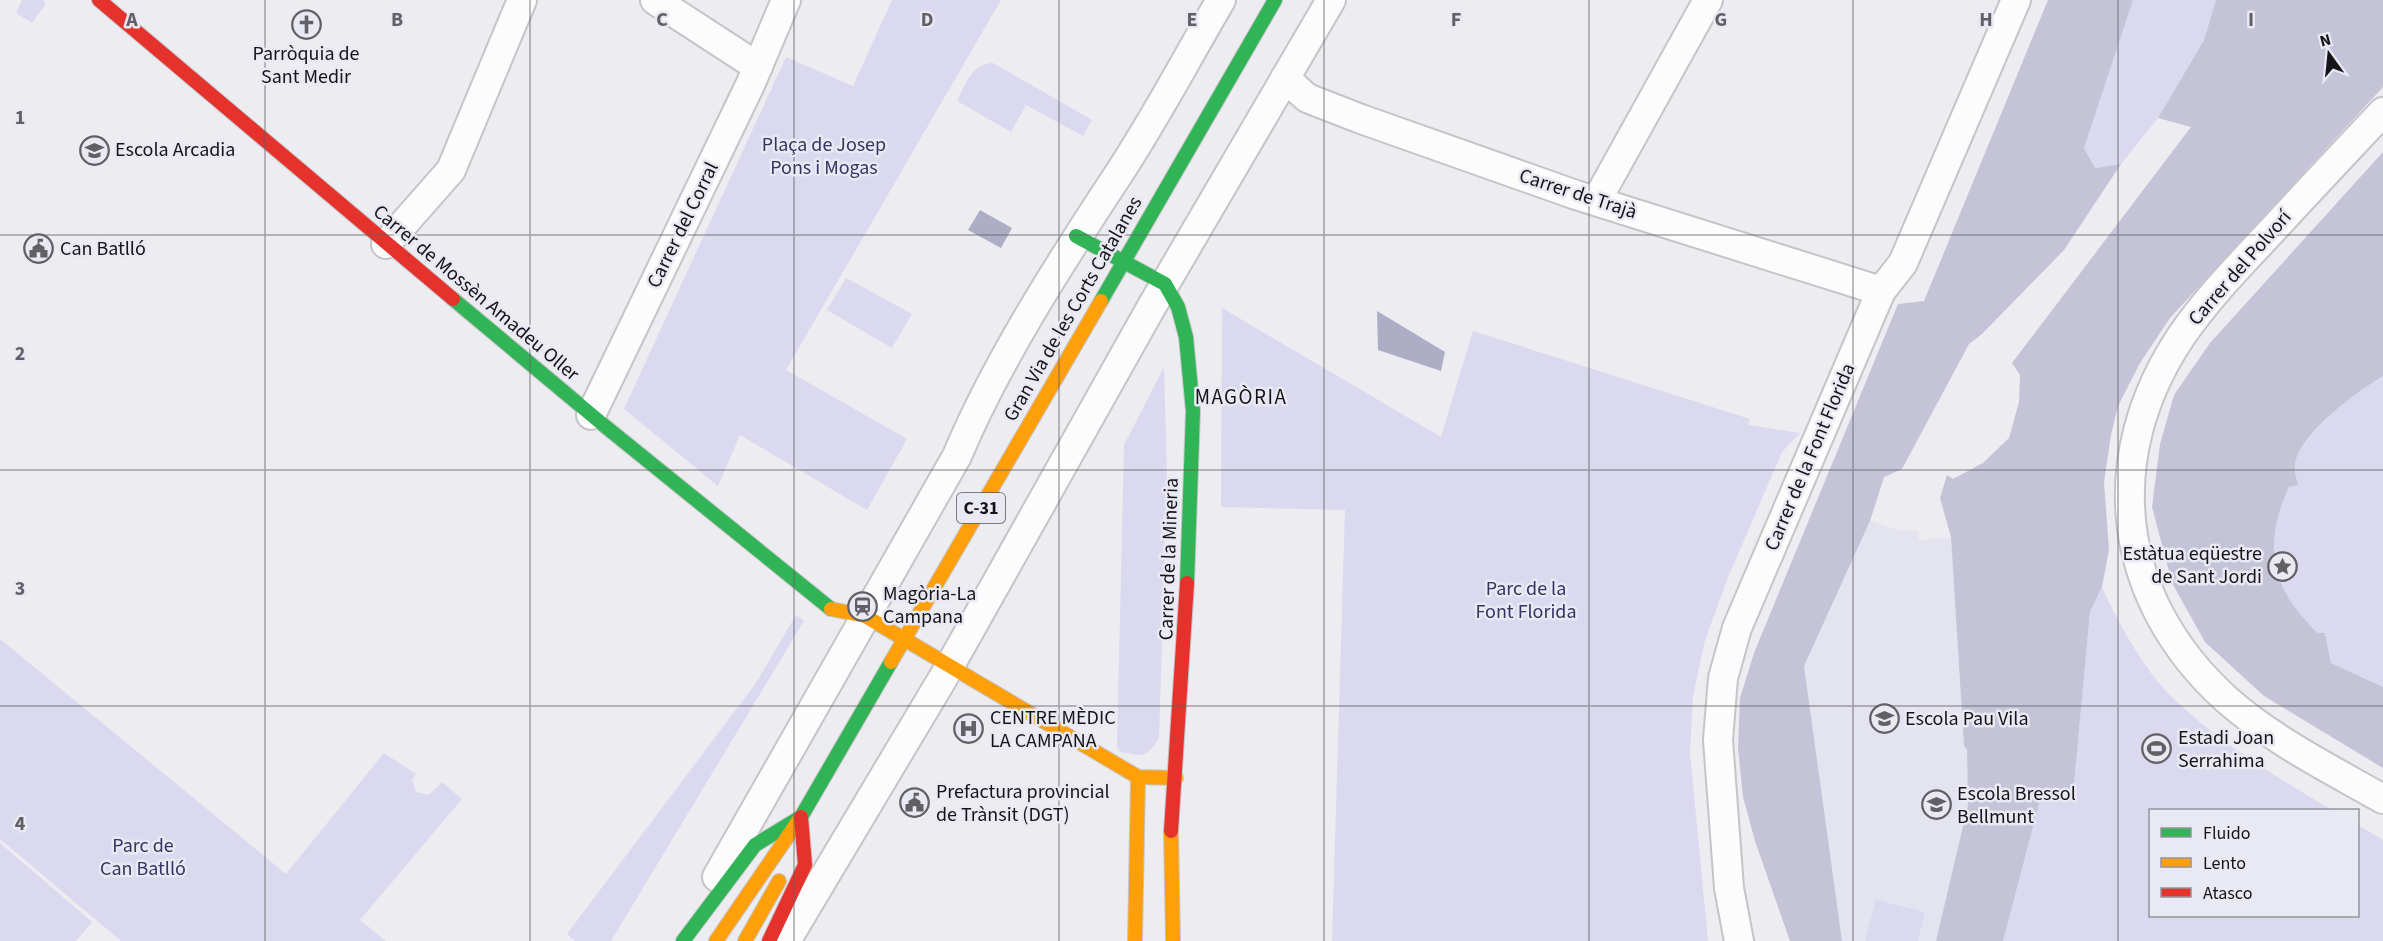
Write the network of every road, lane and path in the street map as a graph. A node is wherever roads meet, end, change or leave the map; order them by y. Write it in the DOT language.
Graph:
graph roads {
  1 [pos="99,0"];
  2 [pos="522,0"];
  3 [pos="655,0"];
  4 [pos="786,0"];
  5 [pos="1221,0"];
  6 [pos="1275,0"];
  7 [pos="1331,0"];
  8 [pos="1708,0"];
  9 [pos="2016,0"];
  10 [pos="748,60"];
  11 [pos="1285,78"];
  12 [pos="2383,112"];
  13 [pos="1597,200"];
  14 [pos="1076,236"];
  15 [pos="386,244"];
  16 [pos="1124,261"];
  17 [pos="1165,285"];
  18 [pos="1881,291"];
  19 [pos="591,415"];
  20 [pos="865,616"];
  21 [pos="905,639"];
  22 [pos="950,665"];
  23 [pos="1138,777"];
  24 [pos="1176,778"];
  25 [pos="2383,799"];
  26 [pos="801,817"];
  27 [pos="681,941"];
  28 [pos="716,941"];
  29 [pos="745,941"];
  30 [pos="769,941"];
  31 [pos="786,941"];
  32 [pos="1135,941"];
  33 [pos="1173,941"];
  34 [pos="1739,941"];
  1 -- 15 [label="main road, Carrer de Mossèn Amadeu Oller"];
  2 -- 15 [label="street"];
  3 -- 10 [label="street"];
  4 -- 10 [label="street, Carrer del Corral"];
  5 -- 14 [label="street"];
  6 -- 16 [label="main road, Gran Via de les Corts Catalanes / C-31"];
  7 -- 11 [label="street"];
  8 -- 13 [label="street"];
  9 -- 18 [label="street, Carrer de la Font Florida"];
  10 -- 19 [label="street, Carrer del Corral"];
  11 -- 13 [label="street, Carrer de Trajà"];
  11 -- 17 [label="street"];
  12 -- 25 [label="street, Carrer del Polvorí"];
  13 -- 18 [label="street, Carrer de Trajà"];
  14 -- 16 [label="main road"];
  14 -- 20 [label="street"];
  15 -- 19 [label="main road, Carrer de Mossèn Amadeu Oller"];
  16 -- 17 [label="main road"];
  16 -- 21 [label="main road, Gran Via de les Corts Catalanes / C-31"];
  17 -- 22 [label="street"];
  17 -- 24 [label="main road, Carrer de la Mineria"];
  18 -- 34 [label="street, Carrer de la Font Florida"];
  19 -- 20 [label="main road, Carrer de Mossèn Amadeu Oller"];
  20 -- 21 [label="main road"];
  20 -- 27 [label="street"];
  21 -- 22 [label="main road"];
  21 -- 26 [label="main road, Gran Via de les Corts Catalanes / C-31"];
  22 -- 23 [label="main road"];
  22 -- 31 [label="street"];
  23 -- 24 [label="main road"];
  23 -- 32 [label="main road"];
  24 -- 33 [label="main road, Carrer de la Mineria"];
  26 -- 27 [label="main road"];
  26 -- 28 [label="main road, Gran Via de les Corts Catalanes / C-31"];
  26 -- 29 [label="main road, Gran Via de les Corts Catalanes / C-31"];
  26 -- 30 [label="main road"];
}
